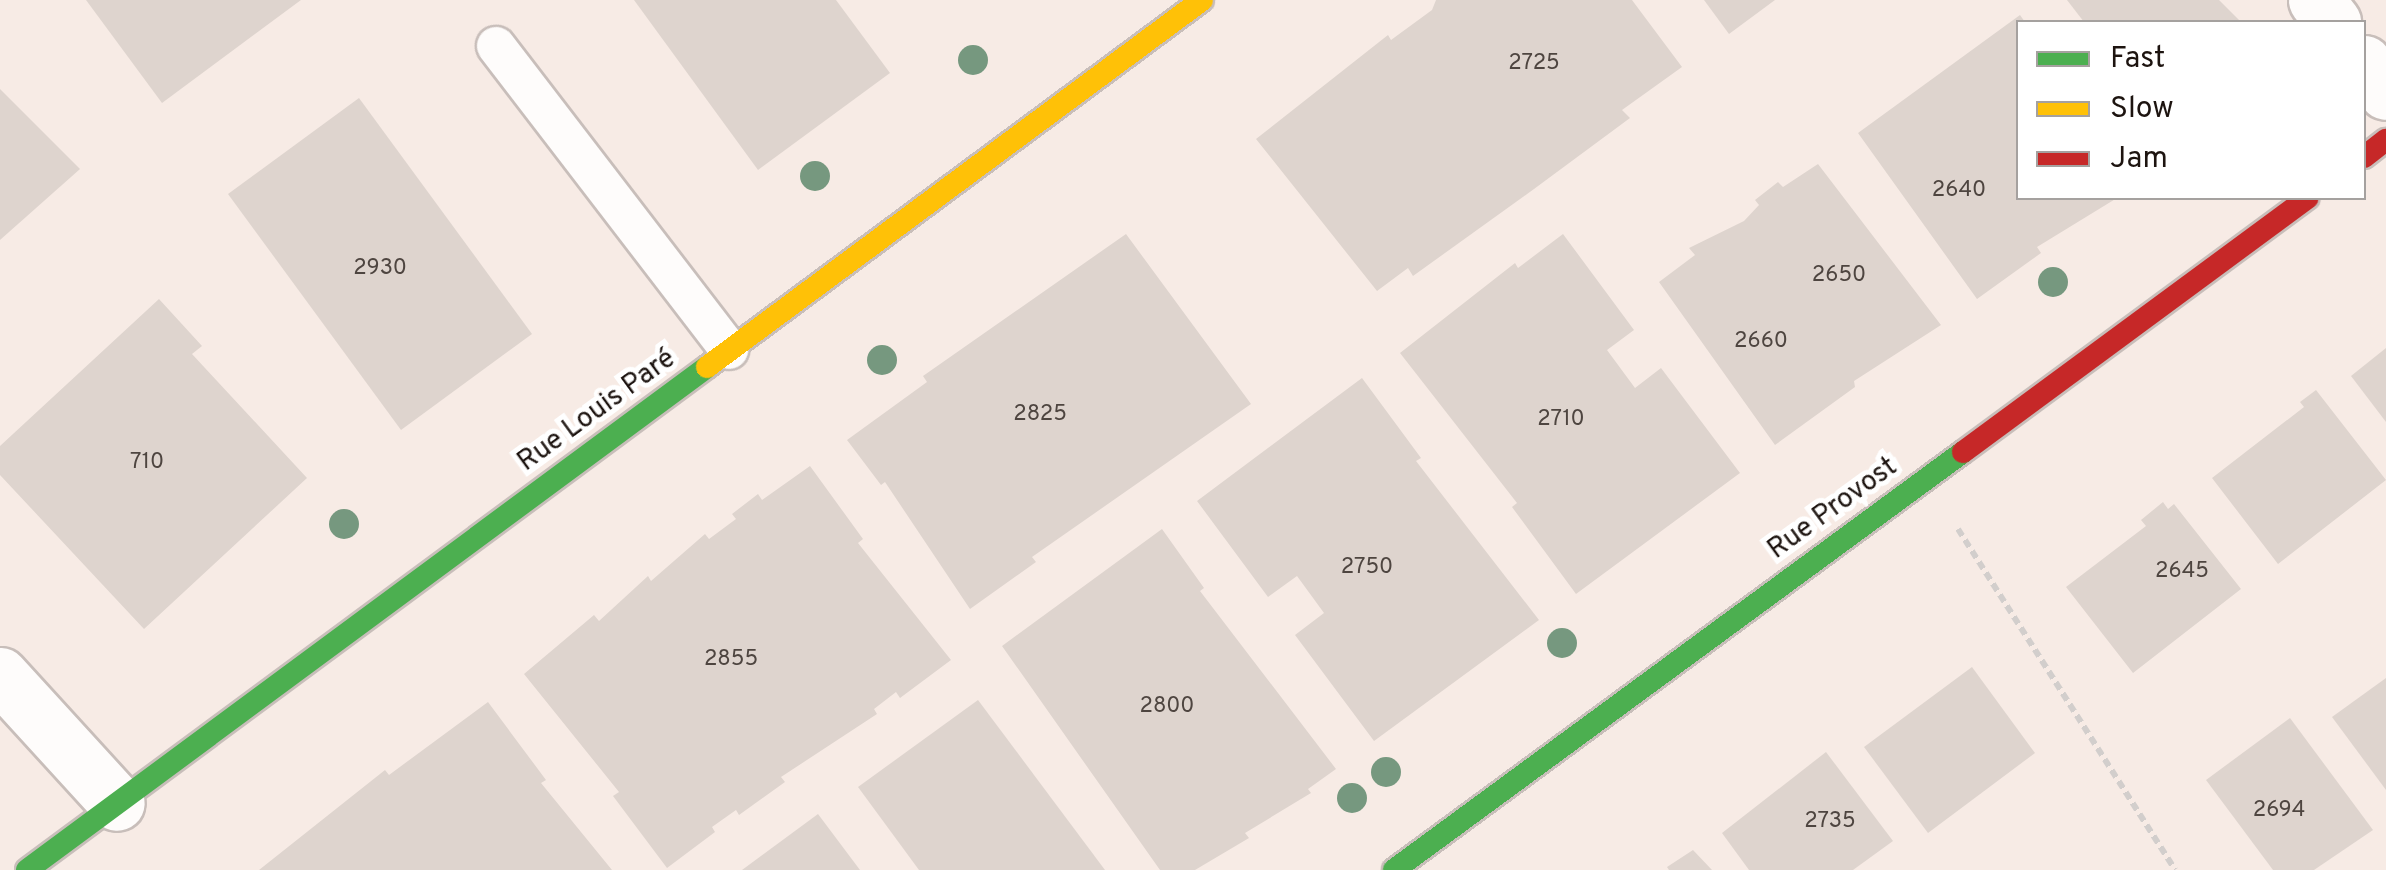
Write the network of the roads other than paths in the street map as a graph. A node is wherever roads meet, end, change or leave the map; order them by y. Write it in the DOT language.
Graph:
graph roads {
  1 [pos="1202,0"];
  2 [pos="2316,0"];
  3 [pos="2331,20"];
  4 [pos="496,46"];
  5 [pos="2366,66"];
  6 [pos="2386,92"];
  7 [pos="2305,200"];
  8 [pos="729,350"];
  9 [pos="0,675"];
  10 [pos="117,803"];
  11 [pos="27,870"];
  12 [pos="1394,870"];
  1 -- 8 [label="street, Rue Louis Paré"];
  2 -- 3 [label="street"];
  4 -- 8 [label="lane"];
  5 -- 6 [label="street"];
  7 -- 12 [label="street, Rue Provost"];
  8 -- 10 [label="street, Rue Louis Paré"];
  9 -- 10 [label="street"];
  10 -- 11 [label="street, Rue Louis Paré"];
}
